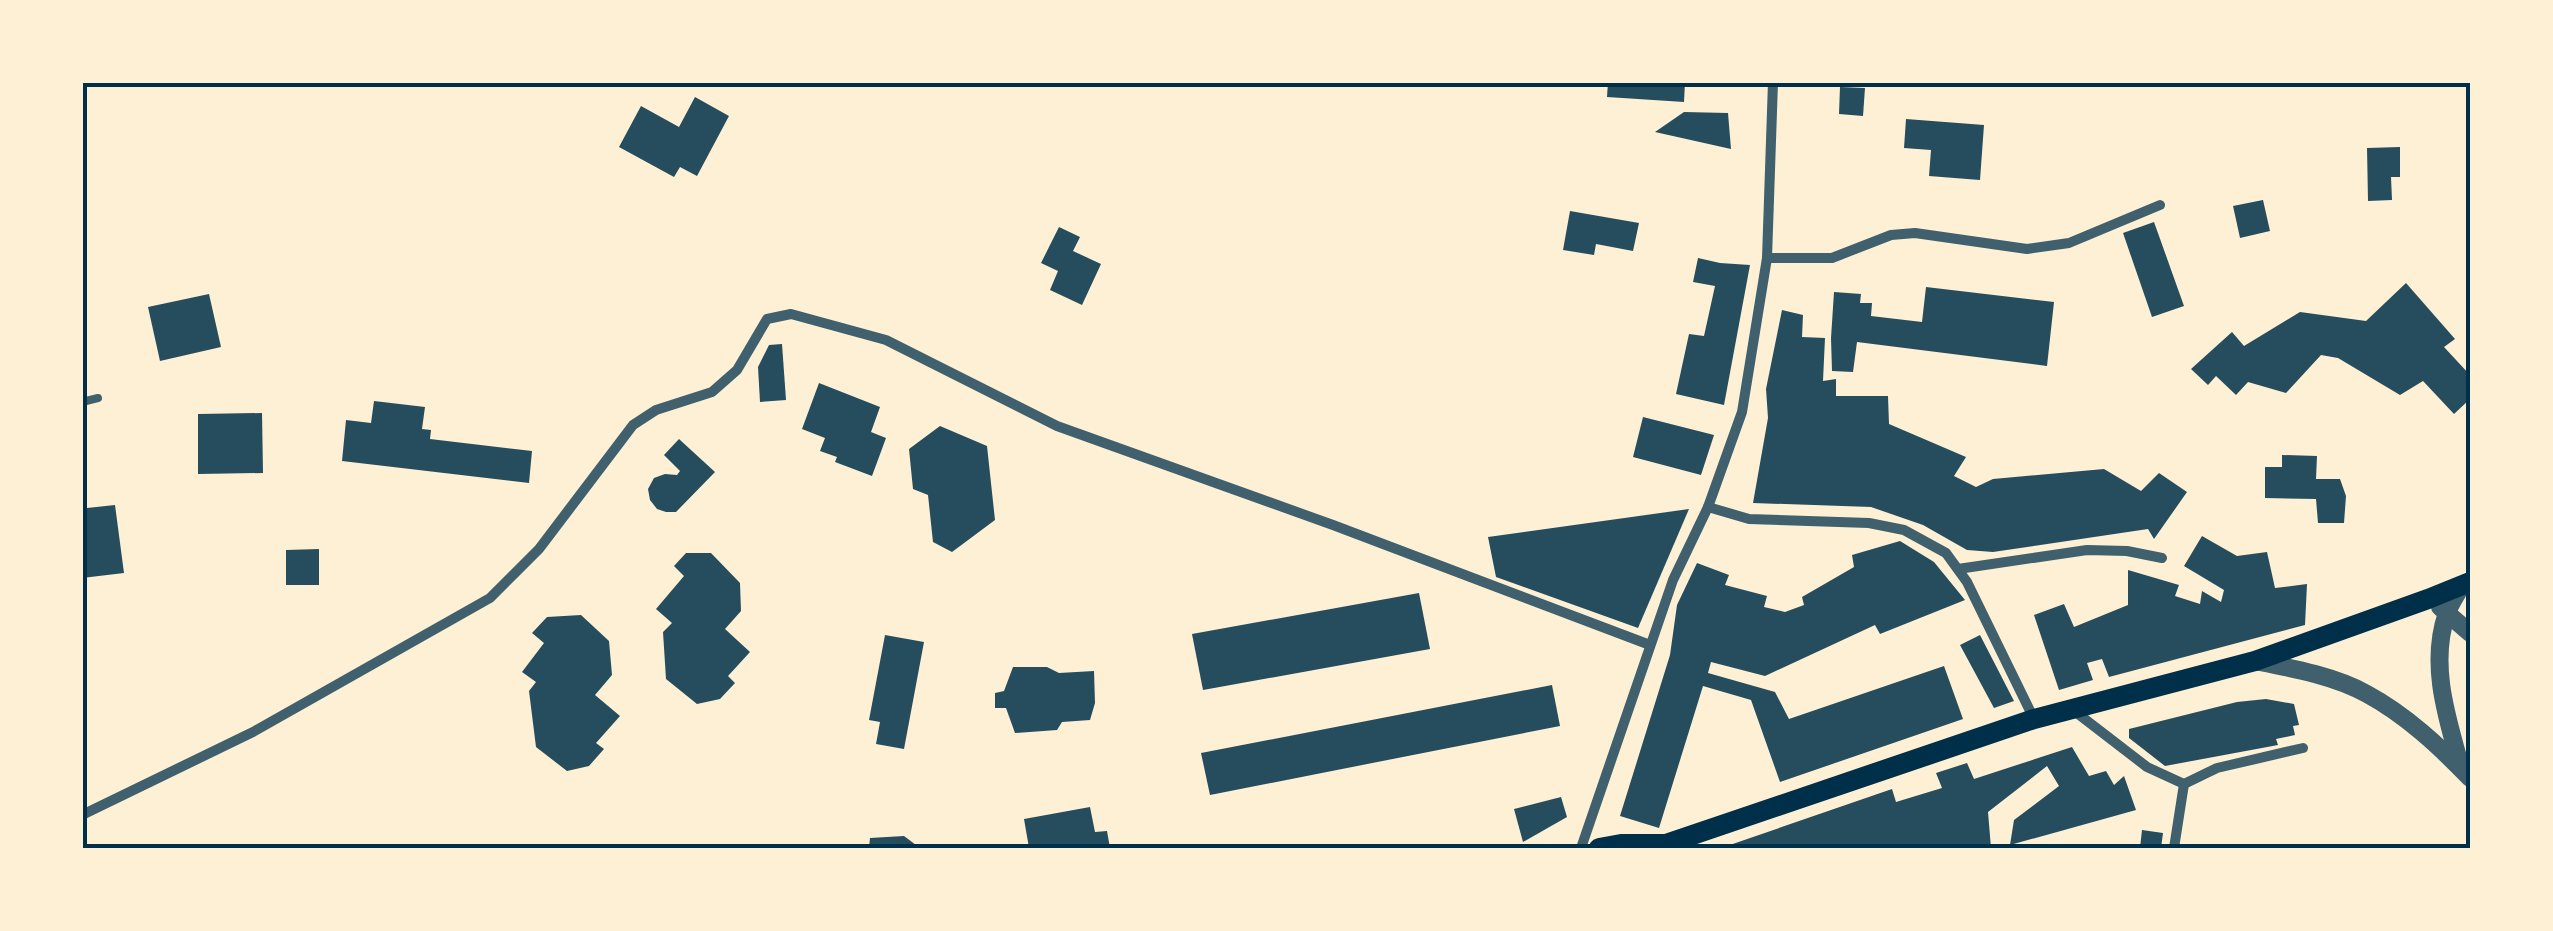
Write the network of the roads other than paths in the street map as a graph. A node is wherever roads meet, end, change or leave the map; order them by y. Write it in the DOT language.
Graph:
graph roads {
  1 [pos="1773,82"];
  2 [pos="2160,205"];
  3 [pos="1767,258"];
  4 [pos="98,398"];
  5 [pos="82,402"];
  6 [pos="1708,506"];
  7 [pos="2162,558"];
  8 [pos="1958,569"];
  9 [pos="2466,584"];
  10 [pos="2428,600"];
  11 [pos="2447,612"];
  12 [pos="2470,633"];
  13 [pos="1650,645"];
  14 [pos="2255,661"];
  15 [pos="2071,708"];
  16 [pos="2034,719"];
  17 [pos="2303,748"];
  18 [pos="2466,773"];
  19 [pos="2184,784"];
  20 [pos="82,815"];
  21 [pos="1581,848"];
  22 [pos="1599,848"];
  23 [pos="2174,848"];
  1 -- 3 [label="street"];
  2 -- 3 [label="street"];
  3 -- 6 [label="street"];
  4 -- 5 [label="lane"];
  6 -- 8 [label="street"];
  6 -- 13 [label="street"];
  7 -- 8 [label="street"];
  8 -- 16 [label="street"];
  9 -- 10 [label="main road"];
  9 -- 11 [label="street"];
  10 -- 11 [label="street"];
  10 -- 14 [label="main road"];
  11 -- 12 [label="street"];
  11 -- 18 [label="street"];
  13 -- 20 [label="street"];
  13 -- 21 [label="street"];
  14 -- 15 [label="main road"];
  14 -- 18 [label="street"];
  15 -- 16 [label="main road"];
  15 -- 19 [label="street"];
  16 -- 22 [label="main road"];
  17 -- 19 [label="street"];
  19 -- 23 [label="street"];
}
